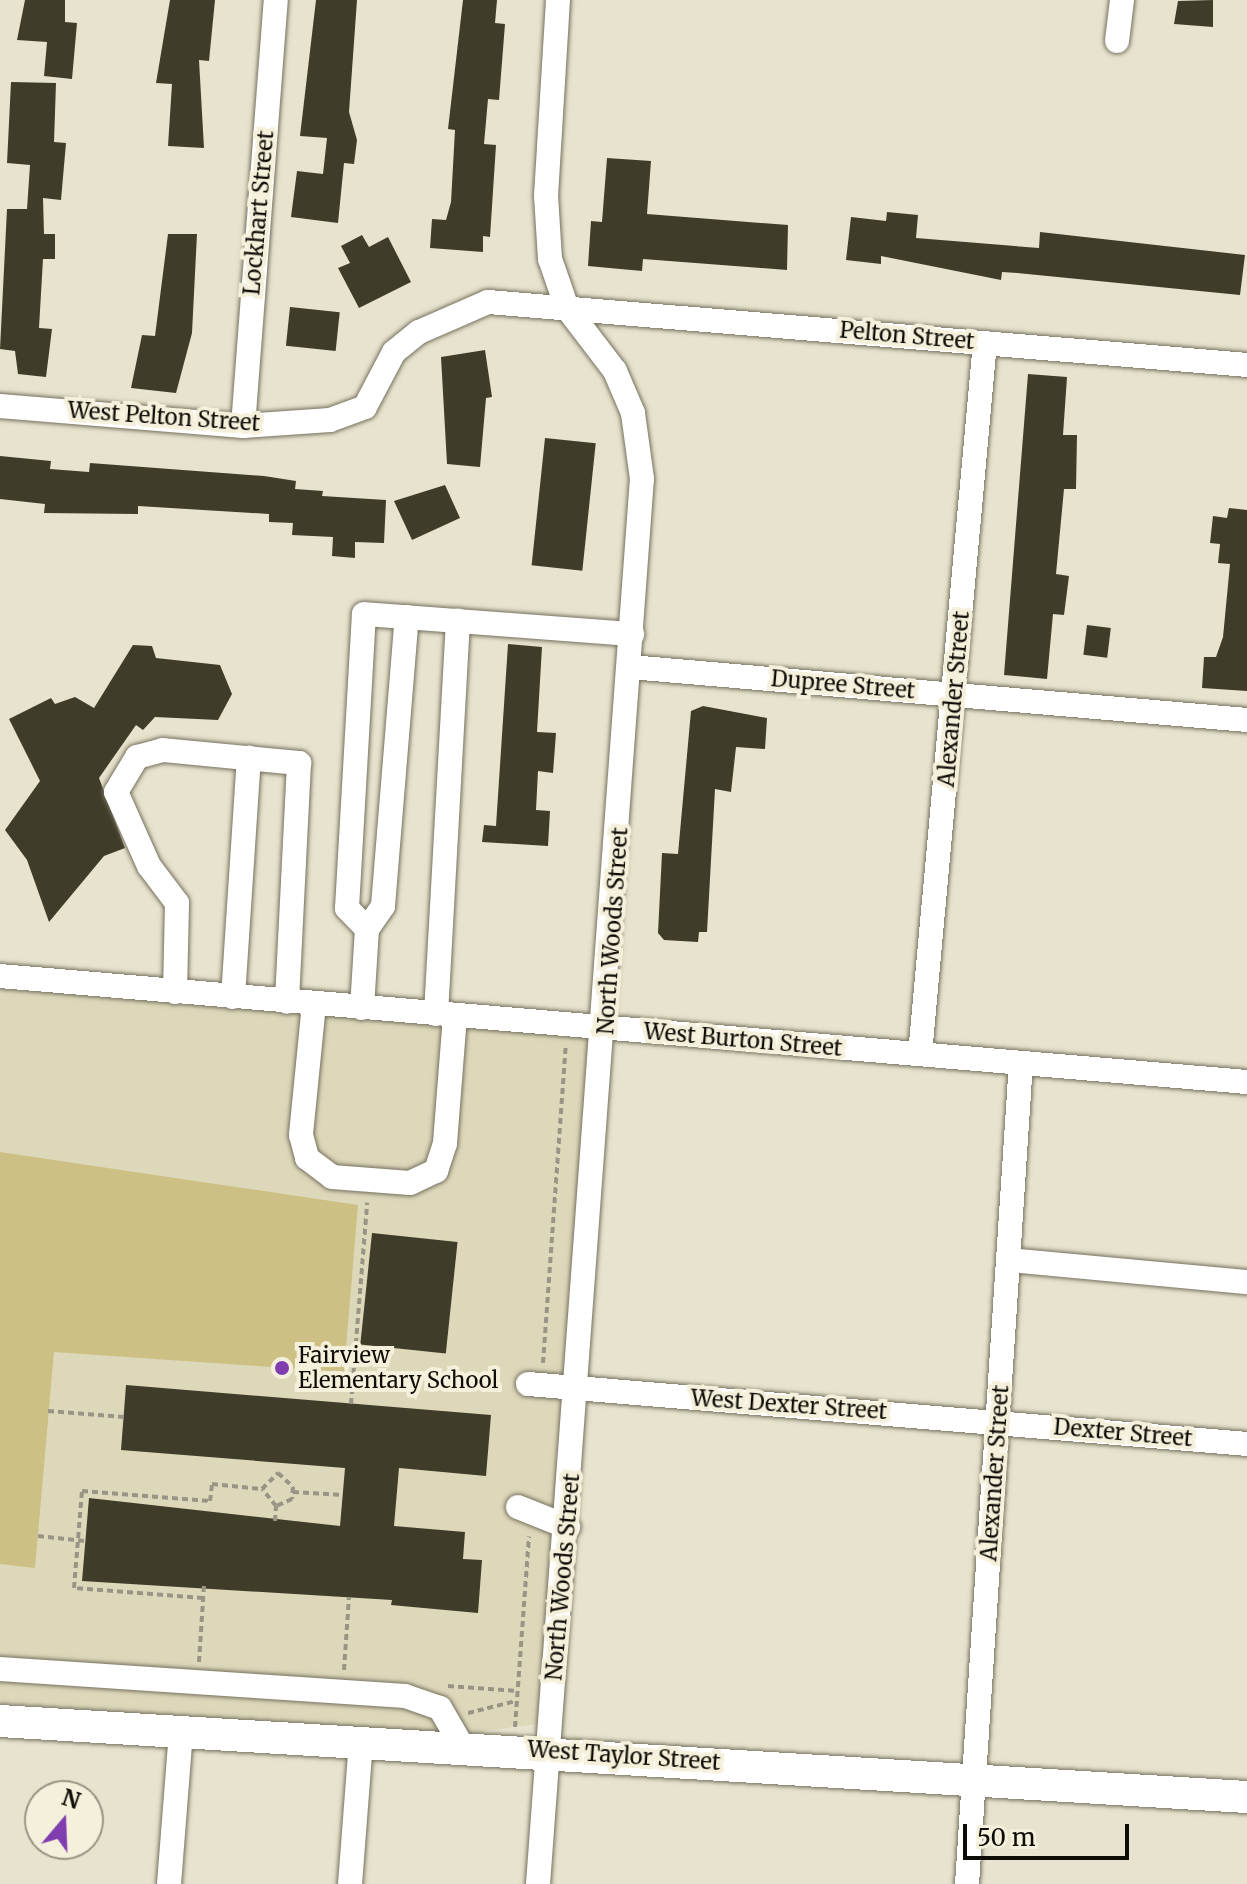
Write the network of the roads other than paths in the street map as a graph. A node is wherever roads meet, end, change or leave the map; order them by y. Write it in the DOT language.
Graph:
graph roads {
  1 [pos="276,0"];
  2 [pos="558,0"];
  3 [pos="1122,0"];
  4 [pos="1117,41"];
  5 [pos="567,308"];
  6 [pos="985,343"];
  7 [pos="1247,365"];
  8 [pos="0,406"];
  9 [pos="243,426"];
  10 [pos="407,617"];
  11 [pos="458,621"];
  12 [pos="632,634"];
  13 [pos="630,667"];
  14 [pos="955,695"];
  15 [pos="1247,720"];
  16 [pos="249,758"];
  17 [pos="367,929"];
  18 [pos="0,976"];
  19 [pos="175,992"];
  20 [pos="233,997"];
  21 [pos="287,1002"];
  22 [pos="314,1004"];
  23 [pos="362,1008"];
  24 [pos="445,1015"];
  25 [pos="606,1028"];
  26 [pos="920,1054"];
  27 [pos="1021,1063"];
  28 [pos="1247,1082"];
  29 [pos="1009,1260"];
  30 [pos="1247,1282"];
  31 [pos="535,1379"];
  32 [pos="579,1388"];
  33 [pos="999,1421"];
  34 [pos="1247,1444"];
  35 [pos="524,1516"];
  36 [pos="568,1527"];
  37 [pos="0,1669"];
  38 [pos="0,1721"];
  39 [pos="181,1732"];
  40 [pos="361,1741"];
  41 [pos="462,1746"];
  42 [pos="534,1750"];
  43 [pos="973,1778"];
  44 [pos="1247,1797"];
  45 [pos="169,1884"];
  46 [pos="350,1884"];
  47 [pos="538,1884"];
  48 [pos="967,1884"];
  1 -- 9 [label="street, Lockhart Street"];
  2 -- 5 [label="street, North Woods Street"];
  3 -- 4 [label="street"];
  5 -- 6 [label="street, Pelton Street"];
  5 -- 9 [label="street, West Pelton Street"];
  5 -- 12 [label="street, North Woods Street"];
  6 -- 7 [label="street, Pelton Street"];
  6 -- 14 [label="street, Alexander Street"];
  8 -- 9 [label="street, West Pelton Street"];
  10 -- 11 [label="street"];
  10 -- 17 [label="street"];
  10 -- 17 [label="street"];
  11 -- 12 [label="street"];
  11 -- 24 [label="street"];
  12 -- 13 [label="street, North Woods Street"];
  13 -- 14 [label="street, Dupree Street"];
  13 -- 25 [label="street, North Woods Street"];
  14 -- 15 [label="street, Dupree Street"];
  14 -- 26 [label="street, Alexander Street"];
  16 -- 19 [label="street"];
  16 -- 20 [label="street"];
  16 -- 21 [label="street"];
  17 -- 23 [label="street"];
  18 -- 19 [label="street, West Burton Street"];
  19 -- 20 [label="street, West Burton Street"];
  20 -- 21 [label="street, West Burton Street"];
  21 -- 22 [label="street, West Burton Street"];
  22 -- 23 [label="street, West Burton Street"];
  22 -- 24 [label="street"];
  23 -- 24 [label="street, West Burton Street"];
  24 -- 25 [label="street, West Burton Street"];
  25 -- 26 [label="street, West Burton Street"];
  25 -- 32 [label="street, North Woods Street"];
  26 -- 27 [label="street, West Burton Street"];
  27 -- 28 [label="street, West Burton Street"];
  27 -- 29 [label="street, Alexander Street"];
  29 -- 30 [label="street"];
  29 -- 33 [label="street, Alexander Street"];
  31 -- 32 [label="street, West Dexter Street"];
  32 -- 33 [label="street, West Dexter Street"];
  32 -- 36 [label="street, North Woods Street"];
  33 -- 34 [label="street, Dexter Street"];
  33 -- 43 [label="street, Alexander Street"];
  35 -- 36 [label="street"];
  36 -- 42 [label="street, North Woods Street"];
  37 -- 41 [label="street"];
  38 -- 39 [label="main road, West Taylor Street"];
  39 -- 40 [label="main road, West Taylor Street"];
  39 -- 45 [label="street"];
  40 -- 41 [label="main road, West Taylor Street"];
  40 -- 46 [label="street"];
  41 -- 42 [label="main road, West Taylor Street"];
  42 -- 43 [label="main road, West Taylor Street"];
  42 -- 47 [label="street, North Woods Street"];
  43 -- 44 [label="main road, West Taylor Street"];
  43 -- 48 [label="street, Alexander Street"];
}
